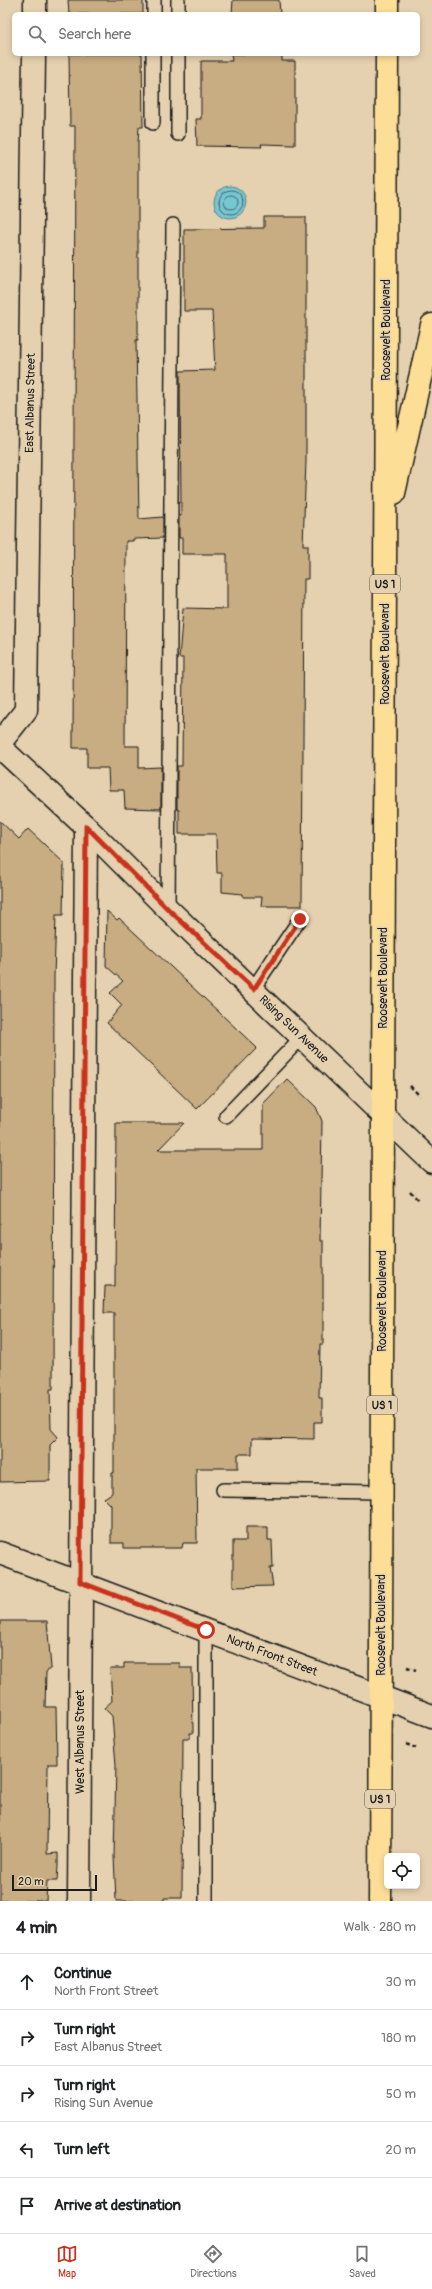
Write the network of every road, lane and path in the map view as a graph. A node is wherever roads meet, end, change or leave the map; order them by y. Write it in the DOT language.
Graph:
graph roads {
  1 [pos="35,0"];
  2 [pos="154,0"];
  3 [pos="178,0"];
  4 [pos="387,0"];
  5 [pos="35,12"];
  6 [pos="154,12"];
  7 [pos="178,12"];
  8 [pos="387,12"];
  9 [pos="34,56"];
  10 [pos="153,56"];
  11 [pos="178,56"];
  12 [pos="387,56"];
  13 [pos="153,123"];
  14 [pos="178,134"];
  15 [pos="173,225"];
  16 [pos="432,325"];
  17 [pos="385,533"];
  18 [pos="0,743"];
  19 [pos="0,746"];
  20 [pos="86,826"];
  21 [pos="168,909"];
  22 [pos="300,919"];
  23 [pos="254,989"];
  24 [pos="302,1037"];
  25 [pos="408,1085"];
  26 [pos="420,1096"];
  27 [pos="383,1114"];
  28 [pos="226,1116"];
  29 [pos="432,1162"];
  30 [pos="406,1188"];
  31 [pos="418,1200"];
  32 [pos="223,1490"];
  33 [pos="381,1492"];
  34 [pos="0,1553"];
  35 [pos="80,1582"];
  36 [pos="206,1630"];
  37 [pos="405,1666"];
  38 [pos="416,1670"];
  39 [pos="380,1696"];
  40 [pos="432,1716"];
  41 [pos="403,1743"];
  42 [pos="416,1748"];
  43 [pos="79,1901"];
  44 [pos="206,1901"];
  45 [pos="380,1901"];
  1 -- 5 [label="street"];
  2 -- 6 [label="lane"];
  3 -- 7 [label="lane"];
  4 -- 8 [label="highway"];
  9 -- 18 [label="street, East Albanus Street"];
  10 -- 13 [label="lane"];
  11 -- 14 [label="lane"];
  12 -- 17 [label="highway, Roosevelt Boulevard / US 1"];
  15 -- 21 [label="lane"];
  16 -- 17 [label="highway"];
  17 -- 27 [label="highway, Roosevelt Boulevard / US 1"];
  19 -- 20 [label="street, Rising Sun Avenue"];
  20 -- 21 [label="street, Rising Sun Avenue"];
  20 -- 35 [label="street"];
  21 -- 23 [label="street, Rising Sun Avenue"];
  22 -- 23 [label="lane"];
  23 -- 24 [label="street, Rising Sun Avenue"];
  24 -- 27 [label="street, Rising Sun Avenue"];
  24 -- 28 [label="lane"];
  25 -- 26 [label="path"];
  27 -- 29 [label="street, Rising Sun Avenue"];
  27 -- 33 [label="highway, Roosevelt Boulevard / US 1"];
  30 -- 31 [label="path"];
  32 -- 33 [label="lane"];
  33 -- 39 [label="highway, Roosevelt Boulevard / US 1"];
  34 -- 35 [label="street, North Front Street"];
  35 -- 36 [label="street, North Front Street"];
  35 -- 43 [label="street, West Albanus Street"];
  36 -- 39 [label="street, North Front Street"];
  36 -- 44 [label="lane"];
  37 -- 38 [label="path"];
  39 -- 40 [label="street, North Front Street"];
  39 -- 45 [label="highway, Roosevelt Boulevard / US 1"];
  41 -- 42 [label="path"];
}
